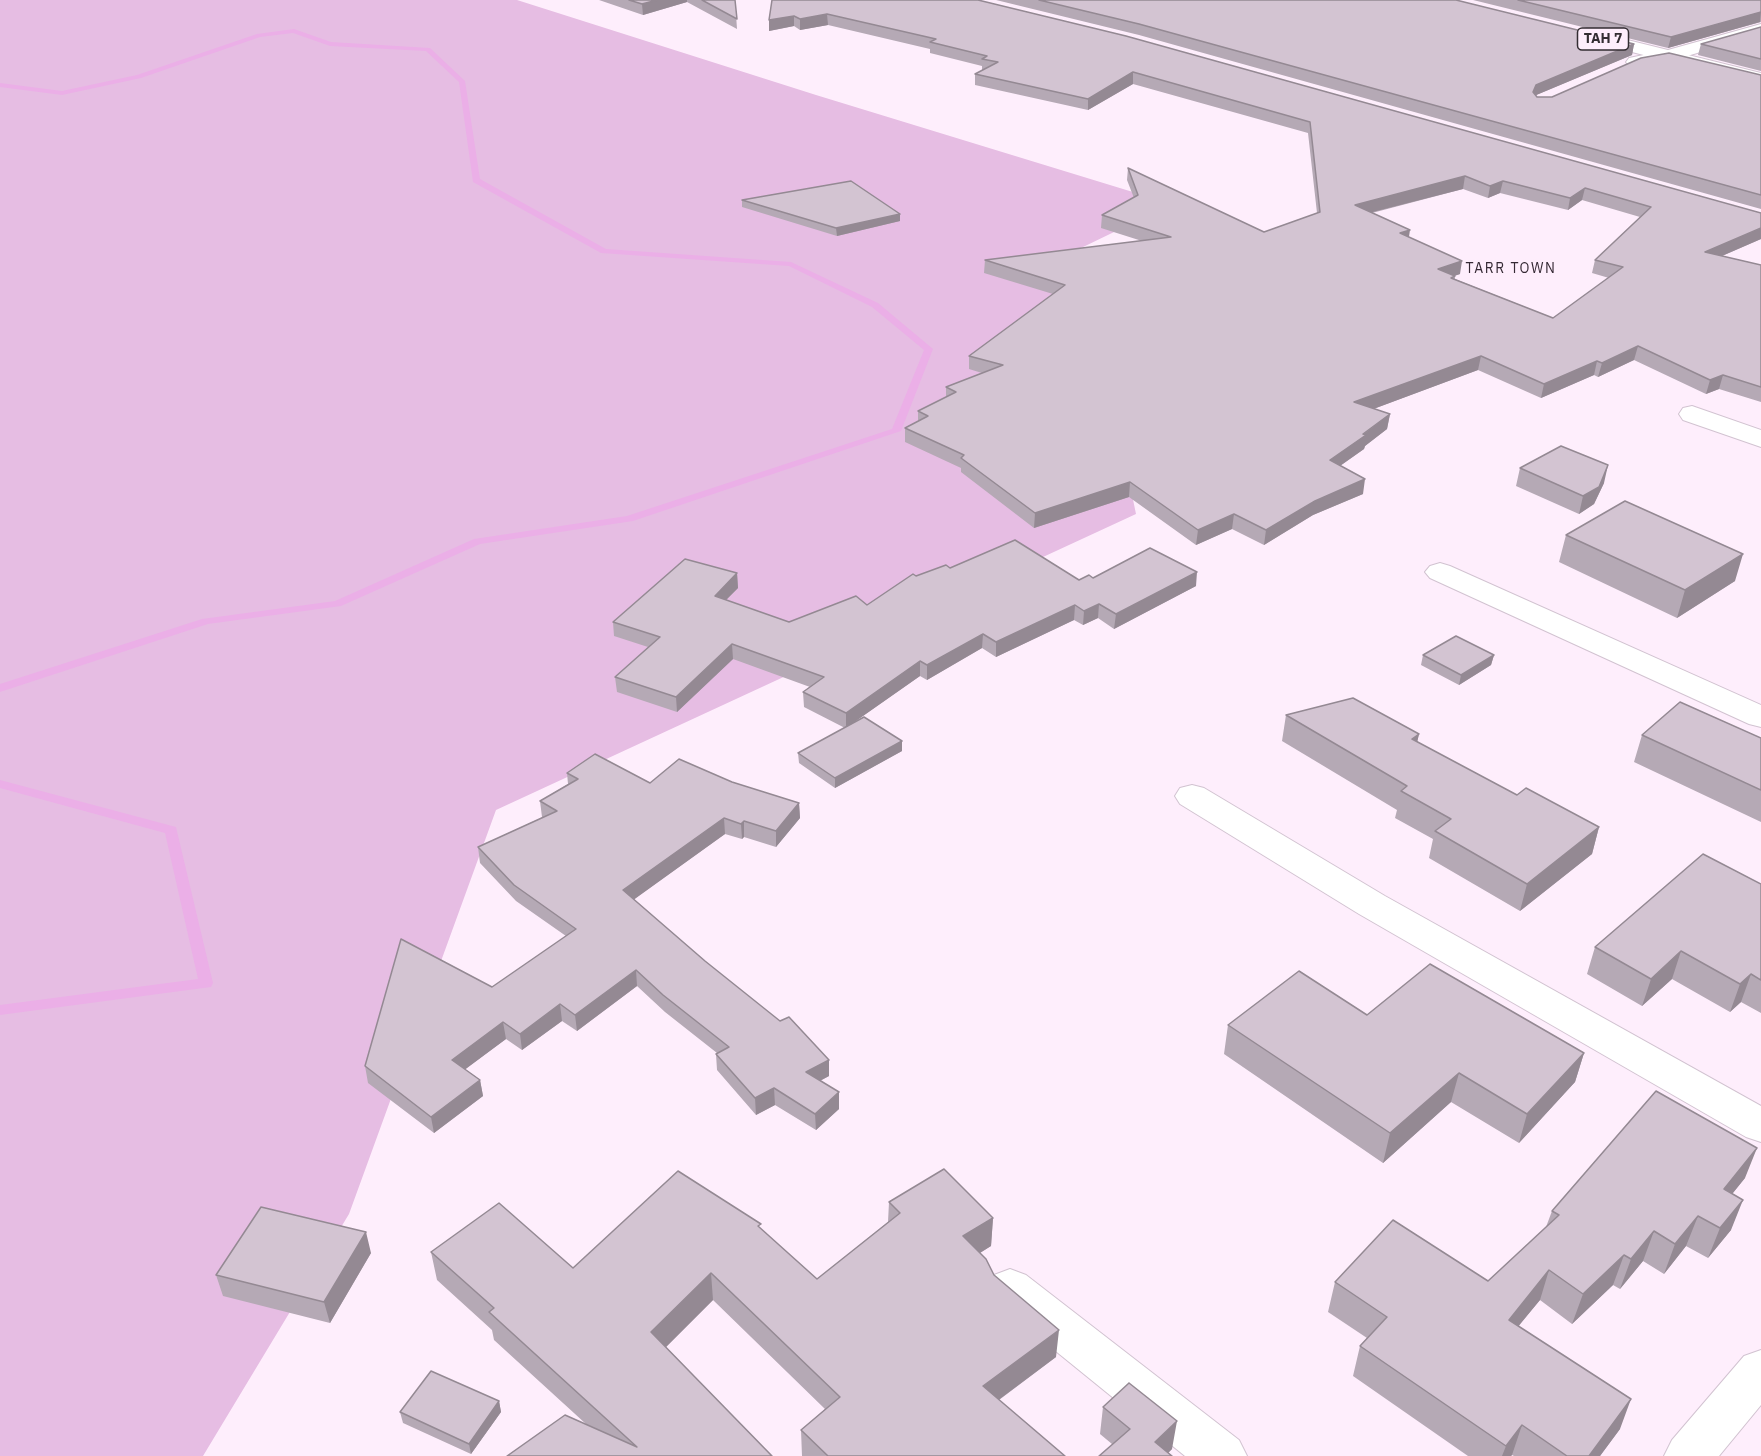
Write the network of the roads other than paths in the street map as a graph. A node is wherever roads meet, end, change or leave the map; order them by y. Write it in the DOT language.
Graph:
graph roads {
  1 [pos="1761,29"];
  2 [pos="1580,33"];
  3 [pos="1671,55"];
  4 [pos="1616,70"];
  5 [pos="1761,79"];
  6 [pos="1692,414"];
  7 [pos="1761,439"];
  8 [pos="1440,572"];
  9 [pos="1761,717"];
  10 [pos="1192,796"];
  11 [pos="1761,1126"];
  12 [pos="1010,1288"];
  13 [pos="1761,1370"];
  14 [pos="1222,1456"];
  15 [pos="1689,1456"];
  1 -- 3 [label="main road"];
  2 -- 3 [label="main road, TAH 7"];
  3 -- 4 [label="main road"];
  3 -- 5 [label="main road, TAH 7"];
  6 -- 7 [label="main road"];
  8 -- 9 [label="main road"];
  10 -- 11 [label="main road"];
  12 -- 14 [label="main road"];
  13 -- 15 [label="main road"];
}
